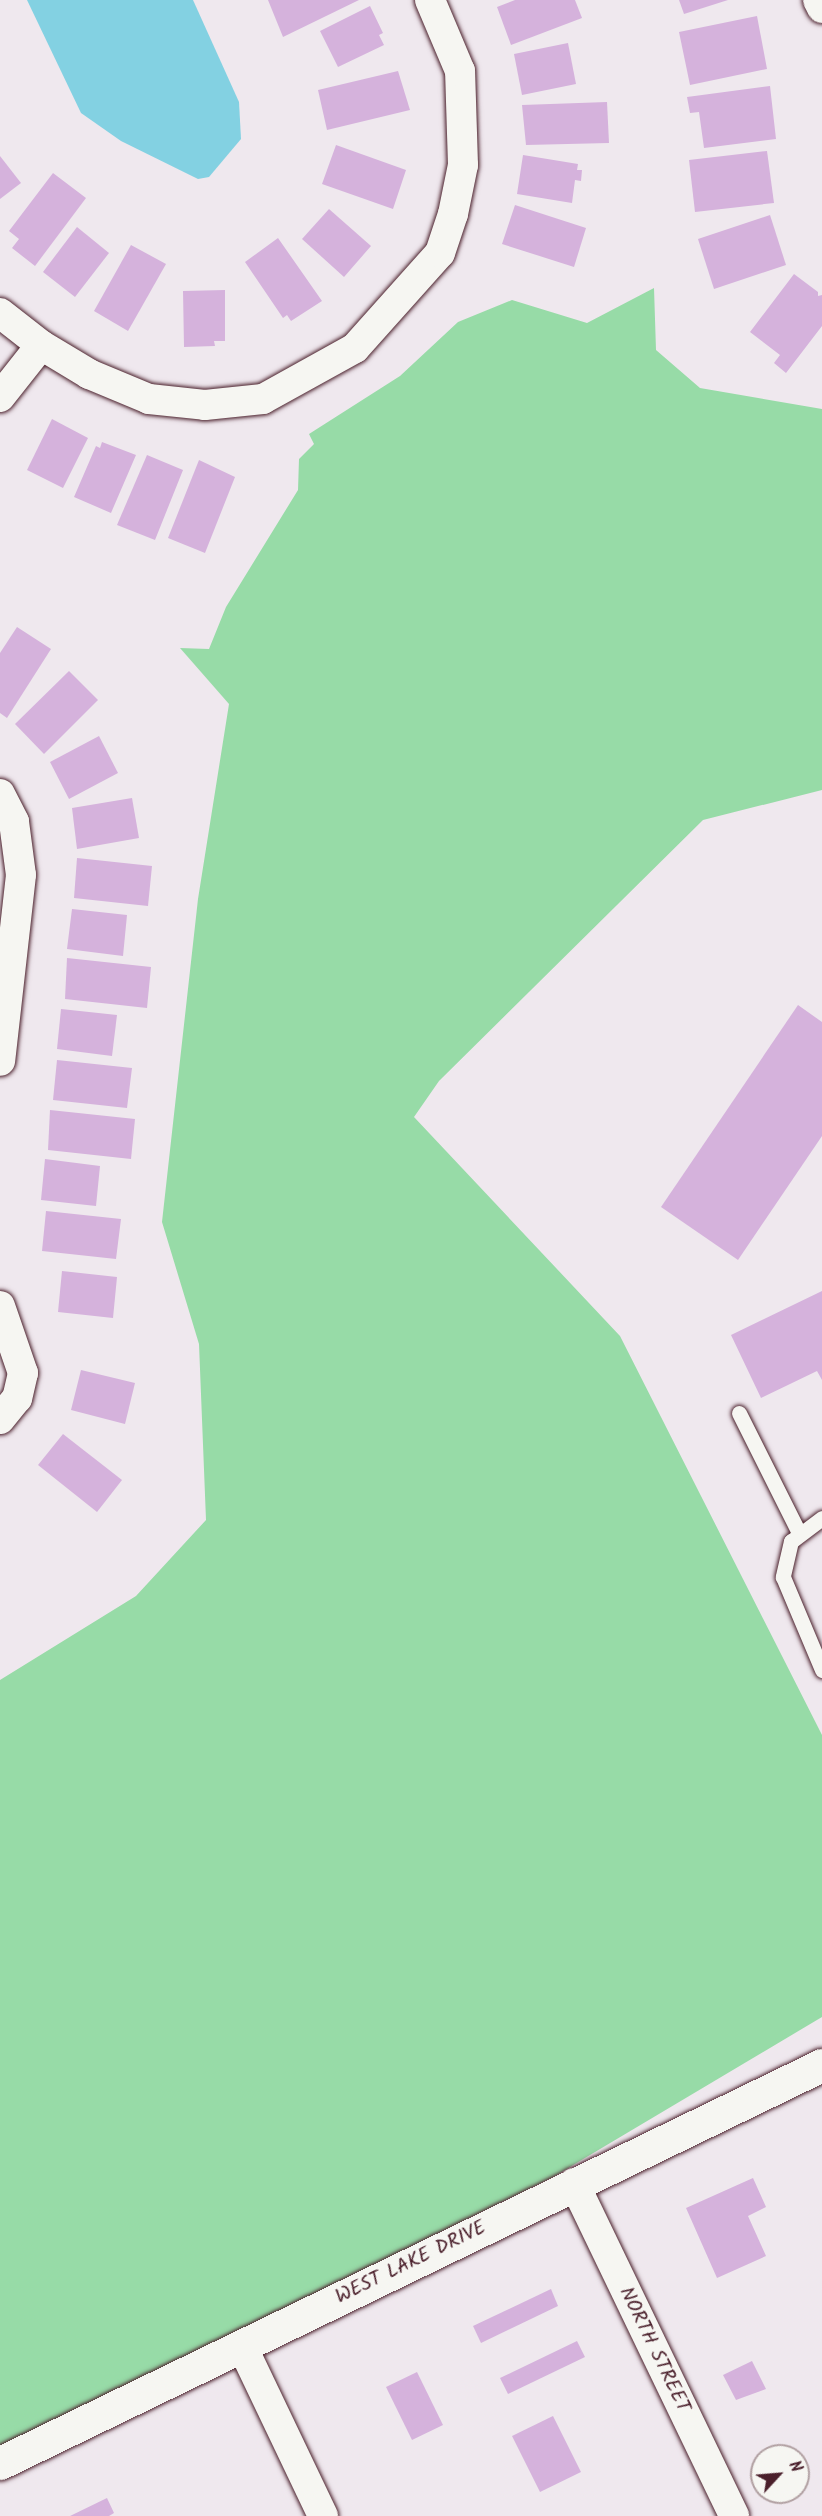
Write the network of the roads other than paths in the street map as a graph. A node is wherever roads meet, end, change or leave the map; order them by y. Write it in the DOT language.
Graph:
graph roads {
  1 [pos="430,0"];
  2 [pos="818,0"];
  3 [pos="822,8"];
  4 [pos="0,312"];
  5 [pos="41,345"];
  6 [pos="0,397"];
  7 [pos="0,794"];
  8 [pos="0,1061"];
  9 [pos="0,1306"];
  10 [pos="740,1413"];
  11 [pos="0,1419"];
  12 [pos="822,1518"];
  13 [pos="799,1533"];
  14 [pos="822,1670"];
  15 [pos="822,2065"];
  16 [pos="574,2183"];
  17 [pos="242,2346"];
  18 [pos="0,2463"];
  19 [pos="323,2516"];
  20 [pos="734,2516"];
  1 -- 5 [label="street"];
  2 -- 3 [label="street"];
  4 -- 5 [label="street"];
  5 -- 6 [label="street"];
  7 -- 8 [label="street"];
  9 -- 11 [label="street"];
  10 -- 13 [label="lane"];
  12 -- 13 [label="lane"];
  13 -- 14 [label="lane"];
  15 -- 16 [label="street, WEST LAKE DRIVE"];
  16 -- 17 [label="street, WEST LAKE DRIVE"];
  16 -- 20 [label="street, NORTH STREET"];
  17 -- 18 [label="street, WEST LAKE DRIVE"];
  17 -- 19 [label="street"];
}
